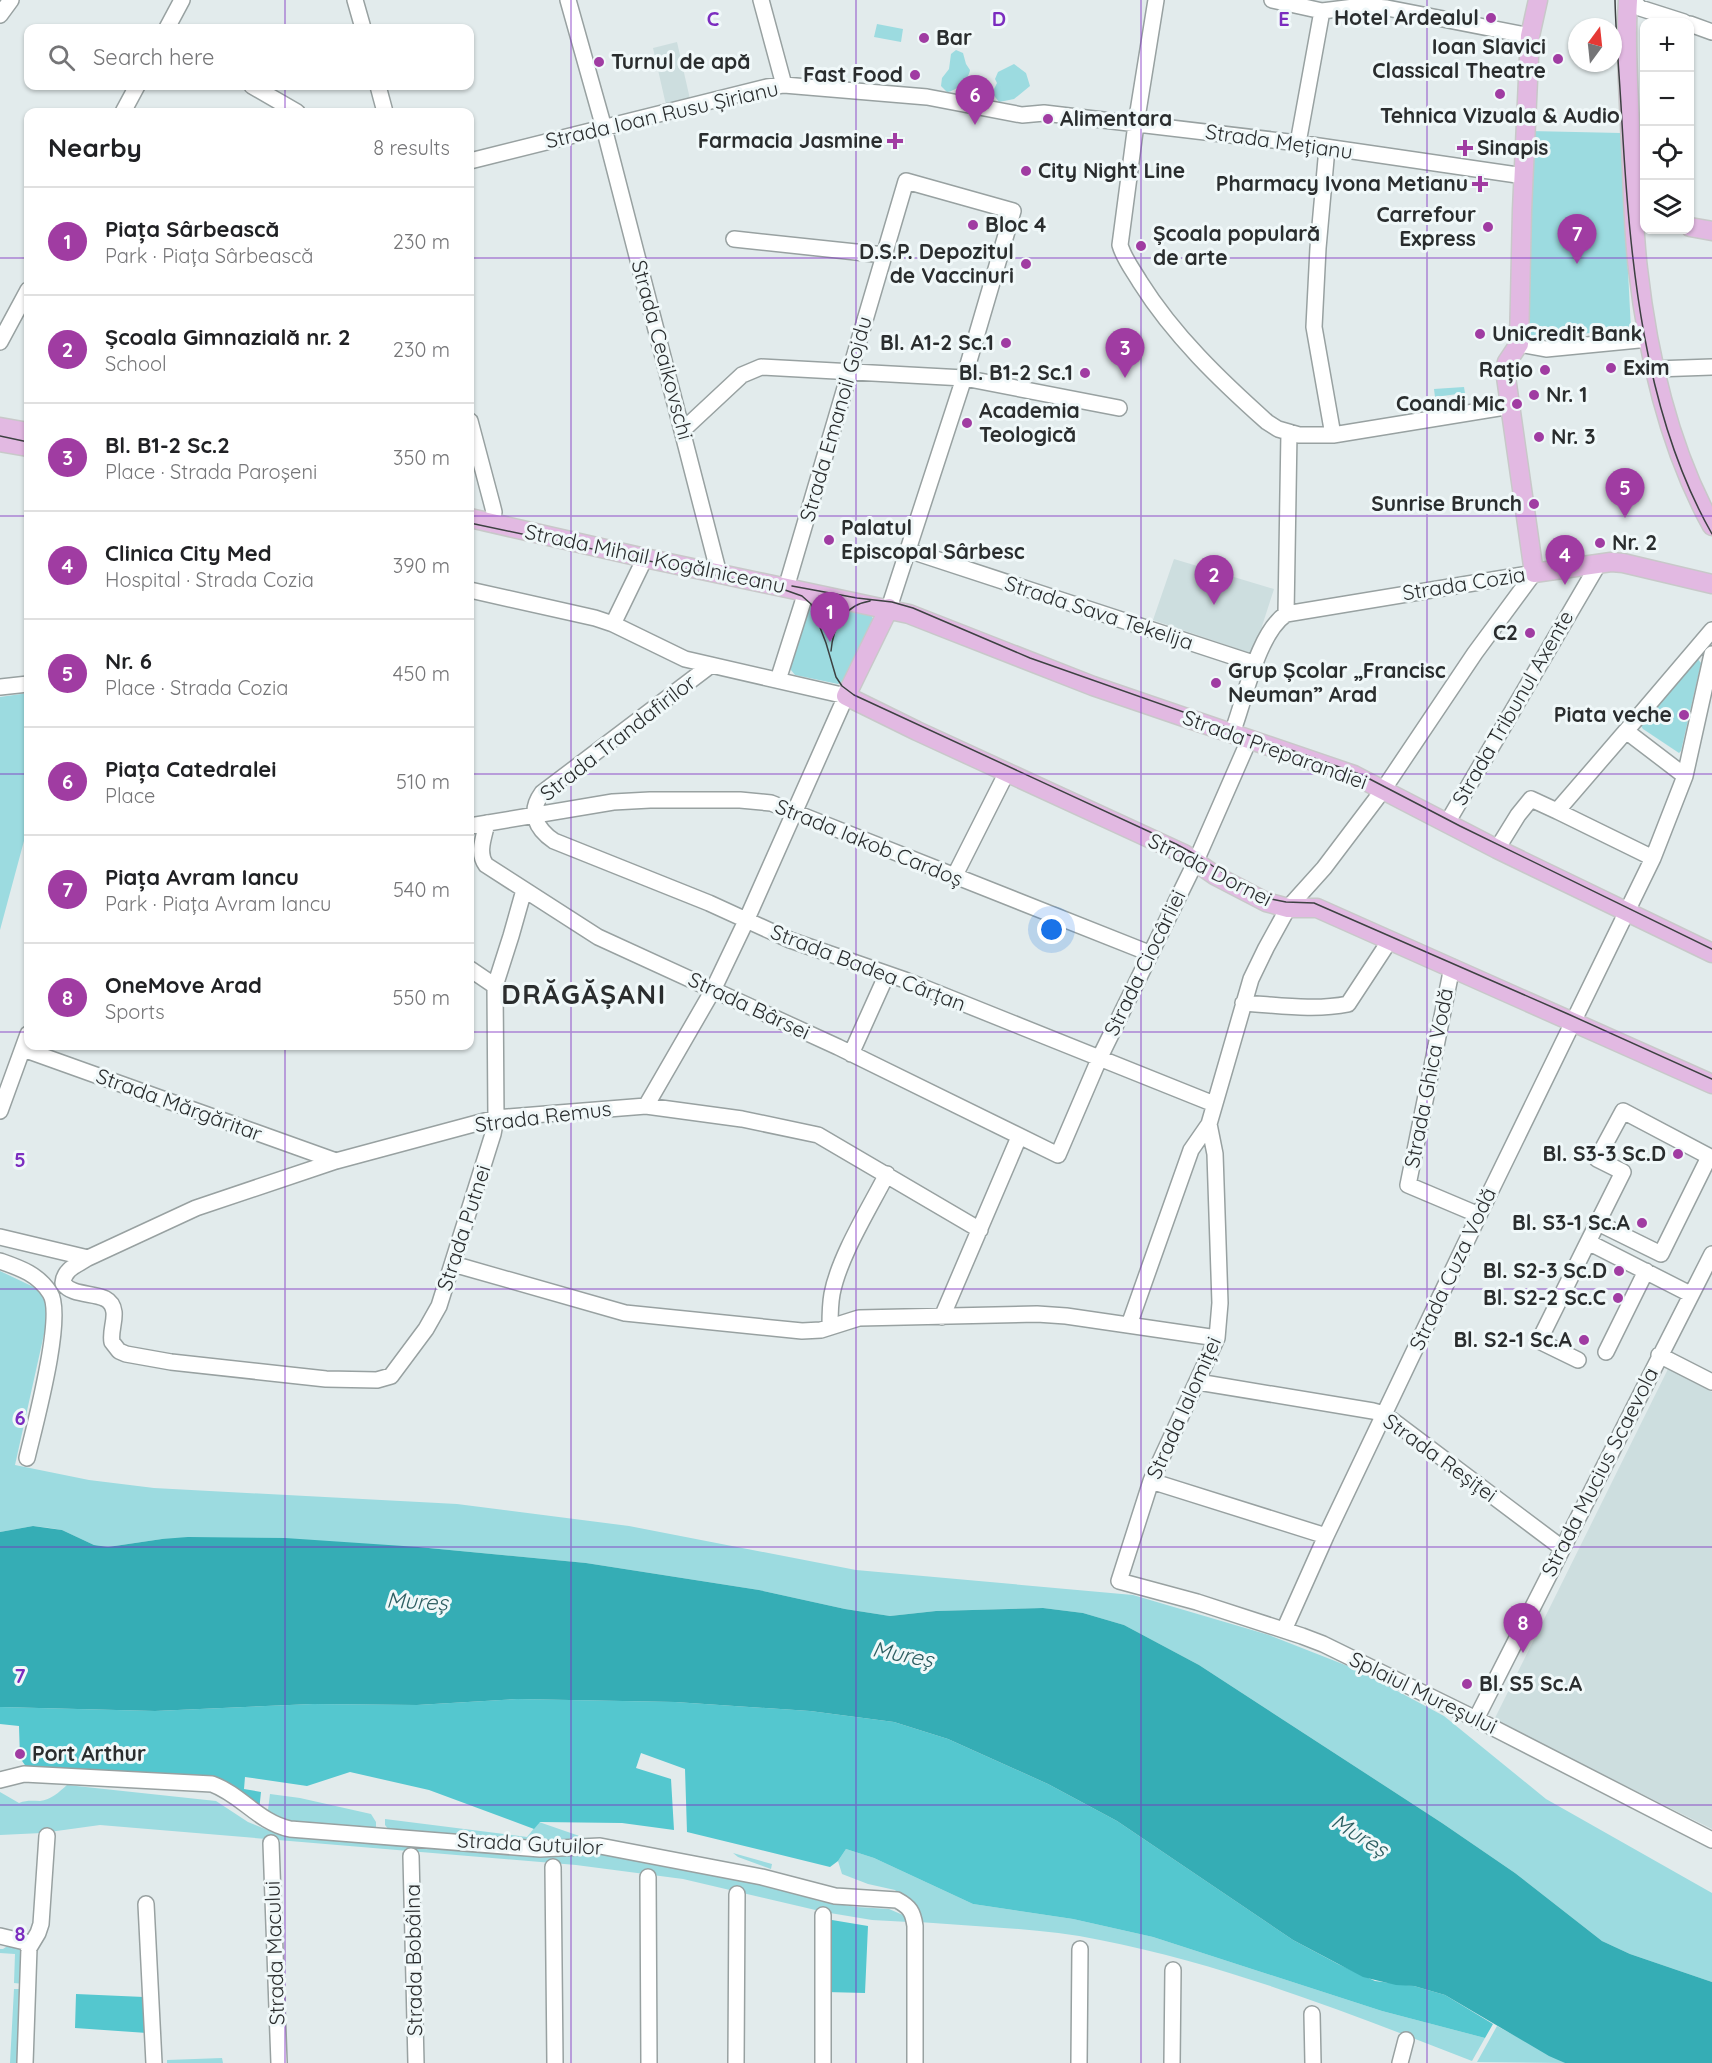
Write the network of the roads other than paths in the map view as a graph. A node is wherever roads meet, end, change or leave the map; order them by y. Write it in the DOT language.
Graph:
graph roads {
  1 [pos="11,0"];
  2 [pos="182,0"];
  3 [pos="355,0"];
  4 [pos="568,0"];
  5 [pos="761,0"];
  6 [pos="1156,0"];
  7 [pos="1272,0"];
  8 [pos="1538,0"];
  9 [pos="1630,0"];
  10 [pos="1389,4"];
  11 [pos="1322,11"];
  12 [pos="0,15"];
  13 [pos="1671,18"];
  14 [pos="169,24"];
  15 [pos="362,24"];
  16 [pos="1694,26"];
  17 [pos="1712,32"];
  18 [pos="1530,36"];
  19 [pos="784,85"];
  20 [pos="135,90"];
  21 [pos="259,90"];
  22 [pos="379,90"];
  23 [pos="125,108"];
  24 [pos="290,108"];
  25 [pos="384,108"];
  26 [pos="1033,115"];
  27 [pos="1136,124"];
  28 [pos="604,128"];
  29 [pos="1298,143"];
  30 [pos="1327,148"];
  31 [pos="474,160"];
  32 [pos="1524,176"];
  33 [pos="1640,219"];
  34 [pos="1694,228"];
  35 [pos="1712,231"];
  36 [pos="735,239"];
  37 [pos="884,255"];
  38 [pos="24,297"];
  39 [pos="1649,339"];
  40 [pos="0,342"];
  41 [pos="1519,344"];
  42 [pos="1712,367"];
  43 [pos="1654,369"];
  44 [pos="849,372"];
  45 [pos="964,378"];
  46 [pos="1511,406"];
  47 [pos="1119,408"];
  48 [pos="0,427"];
  49 [pos="683,430"];
  50 [pos="24,431"];
  51 [pos="1289,432"];
  52 [pos="1333,435"];
  53 [pos="474,436"];
  54 [pos="0,442"];
  55 [pos="24,446"];
  56 [pos="474,519"];
  57 [pos="474,523"];
  58 [pos="492,524"];
  59 [pos="1712,526"];
  60 [pos="908,550"];
  61 [pos="645,558"];
  62 [pos="1599,563"];
  63 [pos="719,573"];
  64 [pos="1534,573"];
  65 [pos="1712,584"];
  66 [pos="786,588"];
  67 [pos="474,591"];
  68 [pos="806,592"];
  69 [pos="889,608"];
  70 [pos="1286,614"];
  71 [pos="613,624"];
  72 [pos="1712,630"];
  73 [pos="1712,654"];
  74 [pos="1256,664"];
  75 [pos="711,665"];
  76 [pos="778,680"];
  77 [pos="24,684"];
  78 [pos="0,687"];
  79 [pos="846,696"];
  80 [pos="1626,731"];
  81 [pos="1232,733"];
  82 [pos="1249,740"];
  83 [pos="1007,772"];
  84 [pos="1684,776"];
  85 [pos="1383,790"];
  86 [pos="1557,811"];
  87 [pos="794,812"];
  88 [pos="534,815"];
  89 [pos="487,823"];
  90 [pos="1447,823"];
  91 [pos="474,825"];
  92 [pos="1497,849"];
  93 [pos="1653,858"];
  94 [pos="1196,861"];
  95 [pos="954,877"];
  96 [pos="524,890"];
  97 [pos="1288,908"];
  98 [pos="1626,911"];
  99 [pos="746,921"];
  100 [pos="1390,940"];
  101 [pos="1149,953"];
  102 [pos="1712,953"];
  103 [pos="1452,967"];
  104 [pos="474,972"];
  105 [pos="887,974"];
  106 [pos="495,986"];
  107 [pos="713,990"];
  108 [pos="1243,1003"];
  109 [pos="1572,1021"];
  110 [pos="24,1046"];
  111 [pos="49,1050"];
  112 [pos="851,1054"];
  113 [pos="1100,1057"];
  114 [pos="1712,1084"];
  115 [pos="1214,1104"];
  116 [pos="646,1106"];
  117 [pos="0,1111"];
  118 [pos="496,1118"];
  119 [pos="1209,1124"];
  120 [pos="1019,1137"];
  121 [pos="1191,1150"];
  122 [pos="1215,1154"];
  123 [pos="1058,1155"];
  124 [pos="1711,1158"];
  125 [pos="336,1161"];
  126 [pos="887,1174"];
  127 [pos="1479,1215"];
  128 [pos="1598,1223"];
  129 [pos="980,1230"];
  130 [pos="0,1237"];
  131 [pos="1588,1242"];
  132 [pos="1712,1254"];
  133 [pos="94,1255"];
  134 [pos="0,1261"];
  135 [pos="453,1264"];
  136 [pos="1647,1271"];
  137 [pos="1690,1294"];
  138 [pos="942,1317"];
  139 [pos="1130,1325"];
  140 [pos="830,1327"];
  141 [pos="1217,1338"];
  142 [pos="1606,1352"];
  143 [pos="1659,1354"];
  144 [pos="1578,1360"];
  145 [pos="391,1376"];
  146 [pos="1198,1382"];
  147 [pos="1712,1382"];
  148 [pos="1384,1414"];
  149 [pos="27,1458"];
  150 [pos="1151,1481"];
  151 [pos="1326,1536"];
  152 [pos="1562,1548"];
  153 [pos="1119,1581"];
  154 [pos="1284,1630"];
  155 [pos="1476,1719"];
  156 [pos="0,1780"];
  157 [pos="47,1836"];
  158 [pos="1712,1840"];
  159 [pos="272,1843"];
  160 [pos="411,1856"];
  161 [pos="553,1867"];
  162 [pos="648,1877"];
  163 [pos="737,1894"];
  164 [pos="146,1904"];
  165 [pos="823,1915"];
  166 [pos="0,1936"];
  167 [pos="23,1943"];
  168 [pos="1080,1949"];
  169 [pos="1173,1970"];
  170 [pos="1312,2014"];
  171 [pos="1406,2040"];
  172 [pos="25,2063"];
  173 [pos="154,2063"];
  174 [pos="279,2063"];
  175 [pos="416,2063"];
  176 [pos="555,2063"];
  177 [pos="649,2063"];
  178 [pos="736,2063"];
  179 [pos="823,2063"];
  180 [pos="915,2063"];
  181 [pos="1079,2063"];
  182 [pos="1172,2063"];
  183 [pos="1313,2063"];
  184 [pos="1400,2063"];
  1 -- 12 [label="street"];
  2 -- 14 [label="street"];
  3 -- 15 [label="street"];
  4 -- 28 [label="street, Strada Ceaikovschi"];
  5 -- 19 [label="street"];
  6 -- 27 [label="street"];
  7 -- 11 [label="street"];
  8 -- 18 [label="main road"];
  9 -- 13 [label="street"];
  9 -- 33 [label="main road"];
  10 -- 11 [label="street"];
  10 -- 18 [label="street"];
  11 -- 29 [label="street"];
  16 -- 17 [label="street"];
  18 -- 32 [label="main road"];
  19 -- 26 [label="street, Strada Ioan Rusu Șirianu"];
  19 -- 28 [label="street, Strada Ioan Rusu Șirianu"];
  20 -- 23 [label="street"];
  21 -- 24 [label="street"];
  22 -- 25 [label="street"];
  26 -- 27 [label="street, Strada Mețianu"];
  27 -- 29 [label="street, Strada Mețianu"];
  27 -- 51 [label="street"];
  28 -- 31 [label="street, Strada Ioan Rusu Șirianu"];
  28 -- 49 [label="street, Strada Ceaikovschi"];
  29 -- 30 [label="street, Strada Mețianu"];
  30 -- 32 [label="street, Strada Mețianu"];
  30 -- 52 [label="street"];
  32 -- 41 [label="main road"];
  33 -- 39 [label="main road"];
  34 -- 35 [label="main road"];
  36 -- 37 [label="street"];
  37 -- 44 [label="street, Strada Emanoil Gojdu"];
  37 -- 45 [label="street, Strada Emanoil Gojdu"];
  38 -- 40 [label="street"];
  39 -- 41 [label="street"];
  39 -- 43 [label="main road"];
  41 -- 46 [label="main road"];
  42 -- 43 [label="street"];
  43 -- 59 [label="main road"];
  44 -- 45 [label="street"];
  44 -- 49 [label="street"];
  44 -- 66 [label="street, Strada Emanoil Gojdu"];
  45 -- 47 [label="street"];
  45 -- 60 [label="street"];
  46 -- 52 [label="street"];
  46 -- 64 [label="main road"];
  48 -- 50 [label="main road"];
  49 -- 63 [label="street, Strada Ceaikovschi"];
  51 -- 52 [label="street"];
  51 -- 70 [label="street"];
  53 -- 58 [label="street"];
  54 -- 55 [label="main road"];
  56 -- 58 [label="main road, Strada Mihail Kogălniceanu"];
  57 -- 58 [label="main road, Strada Mihail Kogălniceanu"];
  58 -- 61 [label="main road, Strada Mihail Kogălniceanu"];
  60 -- 69 [label="street"];
  60 -- 74 [label="street, Strada Sava Tekelija"];
  61 -- 63 [label="main road, Strada Mihail Kogălniceanu"];
  61 -- 71 [label="street"];
  62 -- 64 [label="main road, Strada Cozia"];
  62 -- 65 [label="main road, Strada Cozia"];
  62 -- 90 [label="street, Strada Tribunul Axente"];
  63 -- 66 [label="main road, Strada Mihail Kogălniceanu"];
  64 -- 70 [label="street, Strada Cozia"];
  64 -- 85 [label="street"];
  66 -- 68 [label="main road, Strada Mihail Kogălniceanu"];
  67 -- 71 [label="street"];
  68 -- 69 [label="main road, Strada Mihail Kogălniceanu"];
  68 -- 76 [label="street"];
  69 -- 79 [label="main road"];
  69 -- 81 [label="main road, Strada Preparandiei"];
  70 -- 74 [label="street"];
  71 -- 75 [label="street"];
  72 -- 80 [label="street"];
  73 -- 84 [label="street"];
  74 -- 81 [label="street"];
  75 -- 76 [label="street"];
  75 -- 88 [label="street, Strada Trandafirilor"];
  76 -- 79 [label="street"];
  77 -- 78 [label="street"];
  79 -- 83 [label="main road, Strada Dornei"];
  79 -- 87 [label="street"];
  80 -- 84 [label="street"];
  80 -- 86 [label="street"];
  81 -- 82 [label="main road, Strada Preparandiei"];
  82 -- 85 [label="main road, Strada Preparandiei"];
  82 -- 94 [label="street, Strada Ciocârliei"];
  83 -- 94 [label="main road, Strada Dornei"];
  83 -- 95 [label="street"];
  84 -- 93 [label="street"];
  85 -- 90 [label="main road, Strada Preparandiei"];
  85 -- 97 [label="street"];
  86 -- 92 [label="street"];
  86 -- 93 [label="street"];
  87 -- 88 [label="street, Strada Iakob Cardoș"];
  87 -- 95 [label="street, Strada Iakob Cardoș"];
  87 -- 99 [label="street"];
  88 -- 89 [label="street, Strada Iakob Cardoș"];
  88 -- 99 [label="street, Strada Badea Cârțan"];
  89 -- 91 [label="street, Strada Iakob Cardoș"];
  89 -- 96 [label="street, Strada Bârsei"];
  90 -- 92 [label="main road, Strada Preparandiei"];
  92 -- 98 [label="main road, Strada Preparandiei"];
  93 -- 98 [label="street"];
  94 -- 97 [label="main road, Strada Dornei"];
  94 -- 101 [label="street, Strada Ciocârliei"];
  95 -- 101 [label="street, Strada Iakob Cardoș"];
  96 -- 106 [label="street, Strada Putnei"];
  96 -- 107 [label="street, Strada Bârsei"];
  97 -- 100 [label="main road, Strada Dornei"];
  97 -- 108 [label="street"];
  98 -- 102 [label="main road, Strada Preparandiei"];
  98 -- 109 [label="street, Strada Cuza Vodă"];
  99 -- 105 [label="street, Strada Badea Cârțan"];
  99 -- 107 [label="street"];
  100 -- 103 [label="main road, Strada Dornei"];
  100 -- 108 [label="street"];
  101 -- 113 [label="street, Strada Ciocârliei"];
  103 -- 109 [label="main road, Strada Dornei"];
  103 -- 127 [label="street, Strada Ghica Vodă"];
  104 -- 106 [label="street"];
  105 -- 112 [label="street"];
  105 -- 113 [label="street, Strada Badea Cârțan"];
  106 -- 118 [label="street, Strada Putnei"];
  107 -- 112 [label="street, Strada Bârsei"];
  107 -- 116 [label="street"];
  108 -- 115 [label="street"];
  109 -- 114 [label="main road, Strada Dornei"];
  109 -- 127 [label="street, Strada Cuza Vodă"];
  110 -- 117 [label="street"];
  111 -- 125 [label="street, Strada Mărgăritar"];
  112 -- 120 [label="street, Strada Bârsei"];
  113 -- 115 [label="street, Strada Badea Cârțan"];
  113 -- 123 [label="street, Strada Ciocârliei"];
  115 -- 119 [label="street"];
  116 -- 118 [label="street, Strada Remus"];
  116 -- 126 [label="street, Strada Remus"];
  118 -- 125 [label="street, Strada Remus"];
  118 -- 135 [label="street, Strada Putnei"];
  119 -- 121 [label="street"];
  119 -- 122 [label="street, Strada Ialomiței"];
  120 -- 123 [label="street, Strada Bârsei"];
  120 -- 129 [label="street"];
  121 -- 122 [label="street"];
  121 -- 139 [label="street"];
  122 -- 141 [label="street, Strada Ialomiței"];
  124 -- 128 [label="street"];
  124 -- 128 [label="street"];
  125 -- 133 [label="street, Strada Remus"];
  126 -- 129 [label="street, Strada Remus"];
  126 -- 140 [label="street"];
  127 -- 148 [label="street, Strada Cuza Vodă"];
  128 -- 131 [label="street"];
  129 -- 138 [label="street"];
  130 -- 133 [label="street"];
  131 -- 136 [label="street"];
  131 -- 144 [label="street"];
  132 -- 137 [label="street, Strada Mucius Scaevola"];
  133 -- 145 [label="street, Strada Remus"];
  134 -- 149 [label="street"];
  135 -- 140 [label="street"];
  135 -- 145 [label="street, Strada Putnei"];
  136 -- 137 [label="street"];
  136 -- 142 [label="street"];
  137 -- 143 [label="street, Strada Mucius Scaevola"];
  138 -- 139 [label="street"];
  138 -- 140 [label="street"];
  139 -- 141 [label="street"];
  141 -- 146 [label="street, Strada Ialomiței"];
  143 -- 147 [label="street, Strada Mucius Scaevola"];
  143 -- 152 [label="street, Strada Mucius Scaevola"];
  146 -- 148 [label="street, Strada Reșiței"];
  146 -- 150 [label="street, Strada Ialomiței"];
  148 -- 151 [label="street, Strada Cuza Vodă"];
  148 -- 152 [label="street, Strada Reșiței"];
  150 -- 151 [label="street"];
  150 -- 153 [label="street, Strada Ialomiței"];
  151 -- 154 [label="street, Strada Cuza Vodă"];
  152 -- 155 [label="street, Strada Mucius Scaevola"];
  153 -- 154 [label="street, Splaiul Mureșului"];
  154 -- 155 [label="street, Splaiul Mureșului"];
  155 -- 158 [label="street, Splaiul Mureșului"];
  156 -- 180 [label="street, Strada Gutuilor"];
  157 -- 167 [label="street"];
  159 -- 174 [label="street, Strada Macului"];
  160 -- 175 [label="street, Strada Bobâlna"];
  161 -- 176 [label="street"];
  162 -- 177 [label="street"];
  163 -- 178 [label="street"];
  164 -- 173 [label="street"];
  165 -- 179 [label="street"];
  166 -- 167 [label="street"];
  167 -- 172 [label="street"];
  168 -- 181 [label="street"];
  169 -- 182 [label="street"];
  170 -- 183 [label="street"];
  171 -- 184 [label="street"];
}
